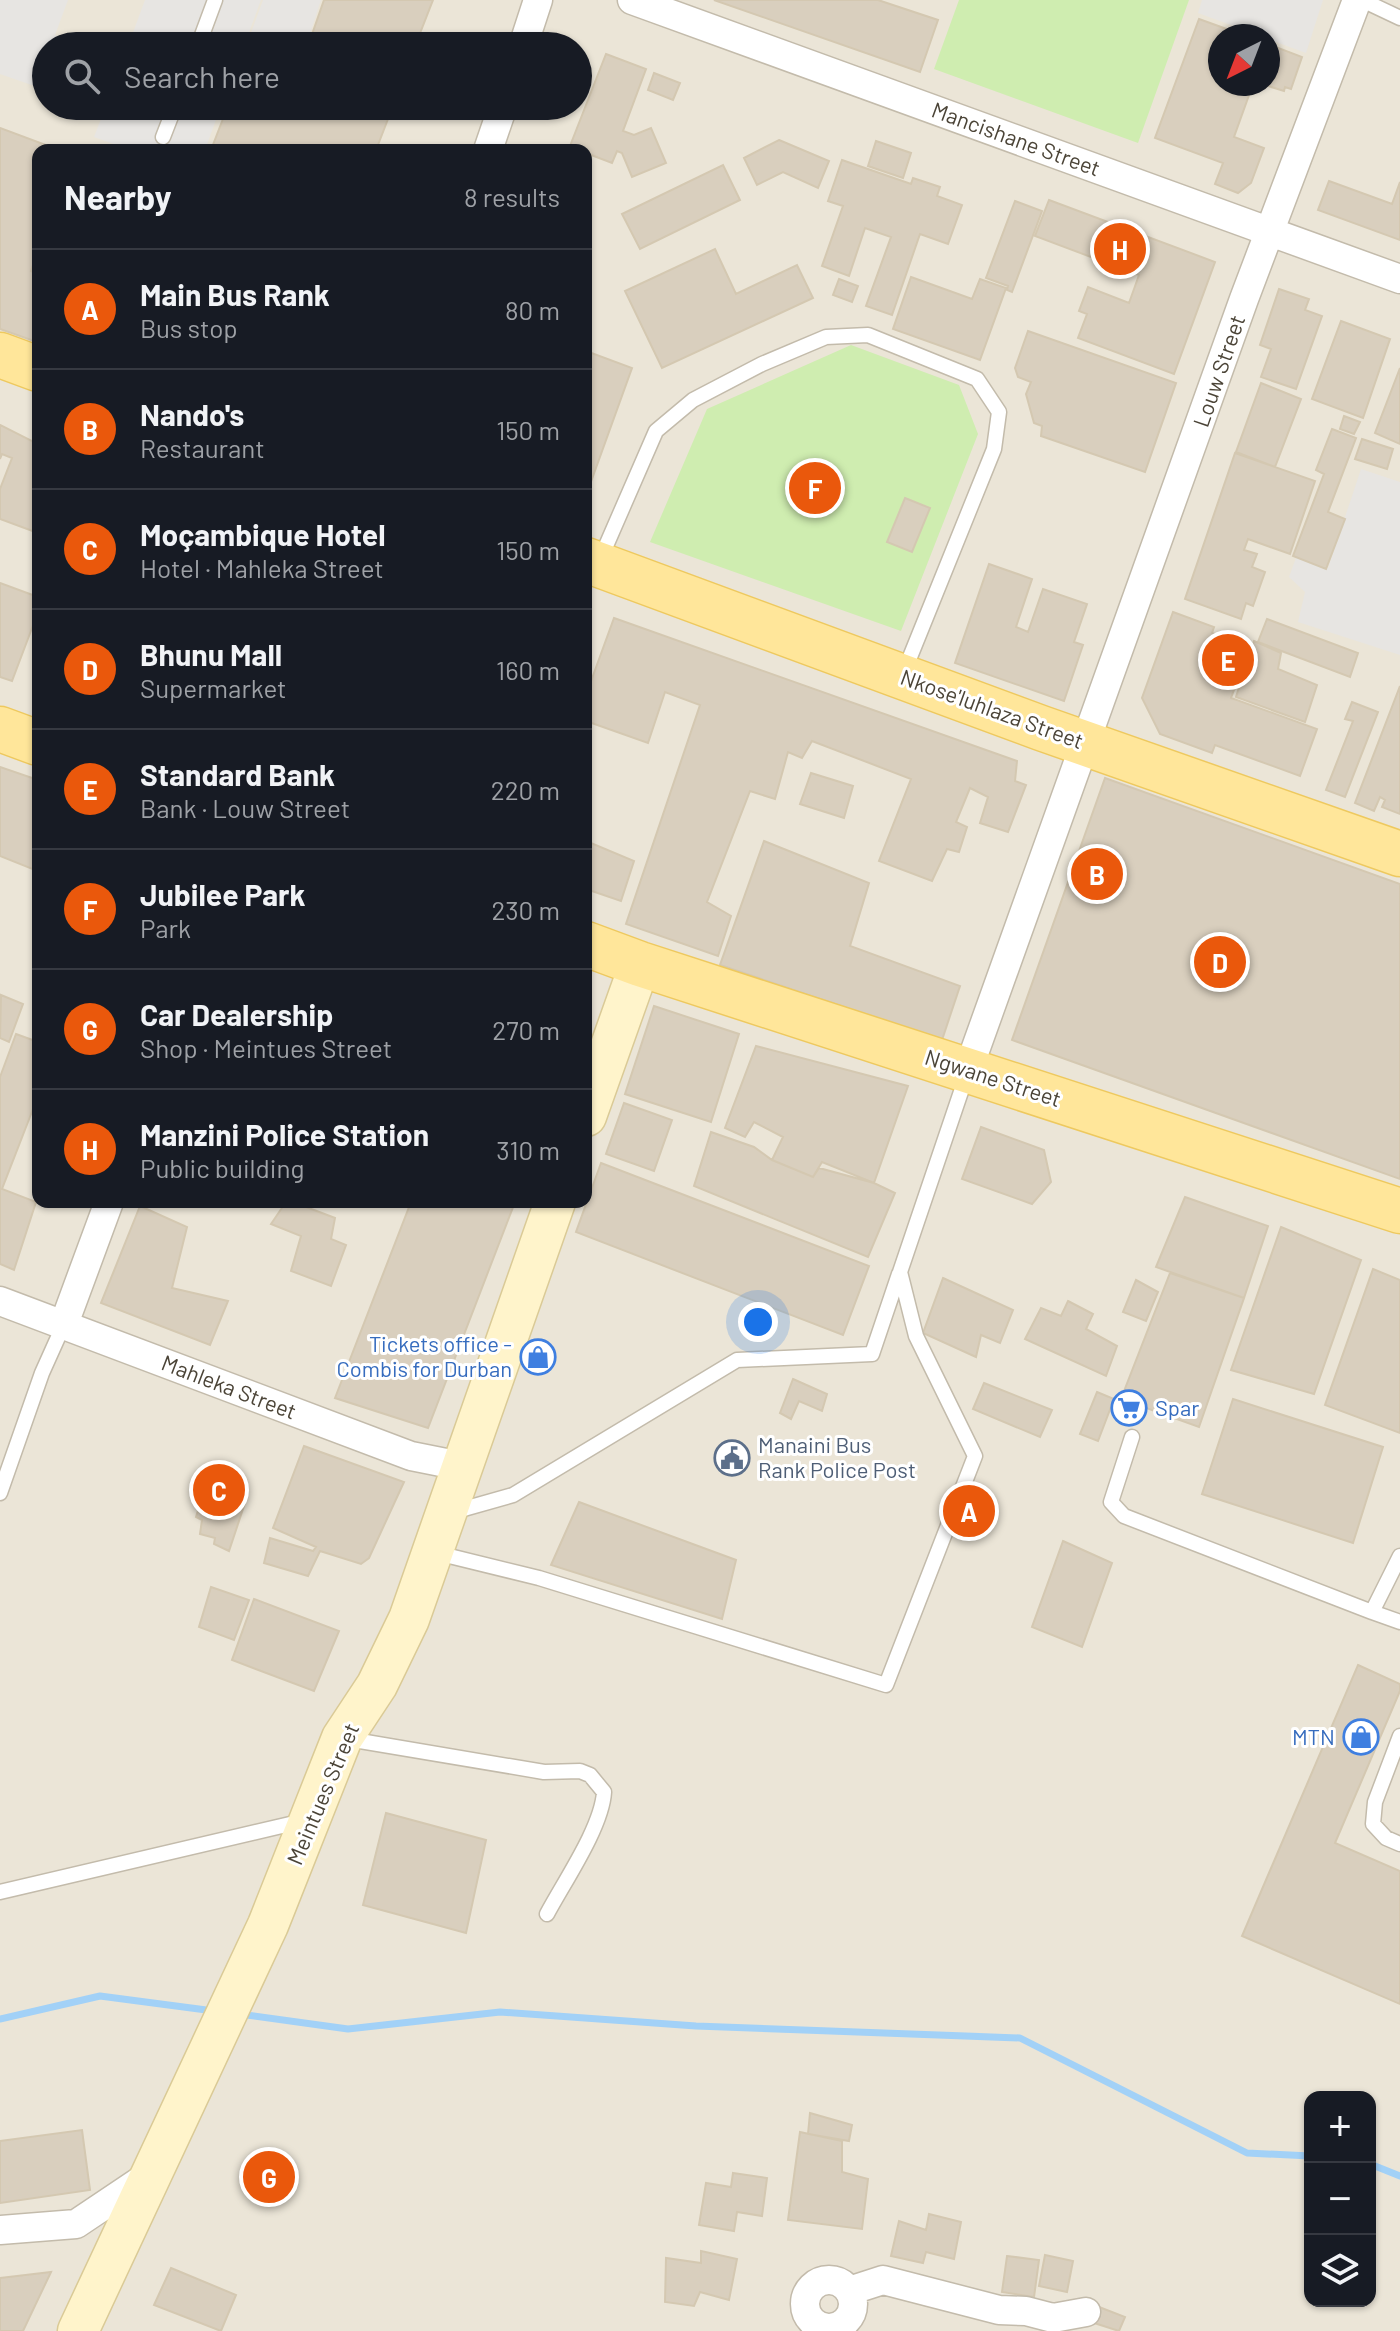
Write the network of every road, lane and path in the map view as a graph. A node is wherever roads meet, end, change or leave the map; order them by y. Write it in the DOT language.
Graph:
graph roads {
  1 [pos="215,0"];
  2 [pos="538,0"];
  3 [pos="632,0"];
  4 [pos="1360,0"];
  5 [pos="1400,18"];
  6 [pos="203,32"];
  7 [pos="528,32"];
  8 [pos="170,120"];
  9 [pos="498,120"];
  10 [pos="163,137"];
  11 [pos="490,144"];
  12 [pos="1271,231"];
  13 [pos="1400,279"];
  14 [pos="0,355"];
  15 [pos="32,367"];
  16 [pos="592,561"];
  17 [pos="902,676"];
  18 [pos="0,729"];
  19 [pos="32,741"];
  20 [pos="1084,744"];
  21 [pos="1400,854"];
  22 [pos="592,946"];
  23 [pos="640,964"];
  24 [pos="968,1070"];
  25 [pos="592,1099"];
  26 [pos="107,1208"];
  27 [pos="553,1208"];
  28 [pos="1400,1211"];
  29 [pos="900,1272"];
  30 [pos="0,1301"];
  31 [pos="64,1324"];
  32 [pos="1132,1437"];
  33 [pos="461,1466"];
  34 [pos="0,1493"];
  35 [pos="445,1514"];
  36 [pos="433,1552"];
  37 [pos="1400,1556"];
  38 [pos="1372,1612"];
  39 [pos="1400,1622"];
  40 [pos="1400,1736"];
  41 [pos="342,1738"];
  42 [pos="310,1819"];
  43 [pos="1400,1844"];
  44 [pos="0,1892"];
  45 [pos="547,1914"];
  46 [pos="153,2172"];
  47 [pos="0,2230"];
  48 [pos="1086,2312"];
  49 [pos="799,2324"];
  50 [pos="78,2331"];
  1 -- 6 [label="lane"];
  2 -- 7 [label="street"];
  3 -- 12 [label="street, Mancishane Street"];
  4 -- 5 [label="lane"];
  4 -- 12 [label="street, Louw Street"];
  8 -- 10 [label="lane"];
  9 -- 11 [label="street"];
  12 -- 13 [label="street, Mancishane Street"];
  12 -- 20 [label="street, Louw Street"];
  14 -- 15 [label="main road"];
  16 -- 17 [label="main road, Nkose'luhlaza Street"];
  16 -- 17 [label="lane"];
  17 -- 20 [label="main road, Nkose'luhlaza Street"];
  18 -- 19 [label="main road"];
  20 -- 21 [label="main road, Nkose'luhlaza Street"];
  20 -- 24 [label="street, Louw Street"];
  22 -- 23 [label="main road, Ngwane Street"];
  23 -- 24 [label="main road, Ngwane Street"];
  23 -- 25 [label="street"];
  24 -- 28 [label="main road, Ngwane Street"];
  24 -- 29 [label="lane"];
  26 -- 31 [label="street"];
  27 -- 33 [label="street, Meintues Street"];
  29 -- 35 [label="lane"];
  29 -- 36 [label="lane"];
  30 -- 31 [label="street, Mahleka Street"];
  31 -- 33 [label="street, Mahleka Street"];
  31 -- 34 [label="lane"];
  32 -- 38 [label="lane"];
  33 -- 35 [label="street, Meintues Street"];
  35 -- 36 [label="street, Meintues Street"];
  36 -- 41 [label="street, Meintues Street"];
  37 -- 38 [label="lane"];
  38 -- 39 [label="lane"];
  40 -- 43 [label="lane"];
  41 -- 42 [label="street, Meintues Street"];
  41 -- 45 [label="lane"];
  42 -- 44 [label="lane"];
  42 -- 46 [label="street, Meintues Street"];
  46 -- 47 [label="street"];
  46 -- 50 [label="street, Meintues Street"];
  48 -- 49 [label="street"];
}
